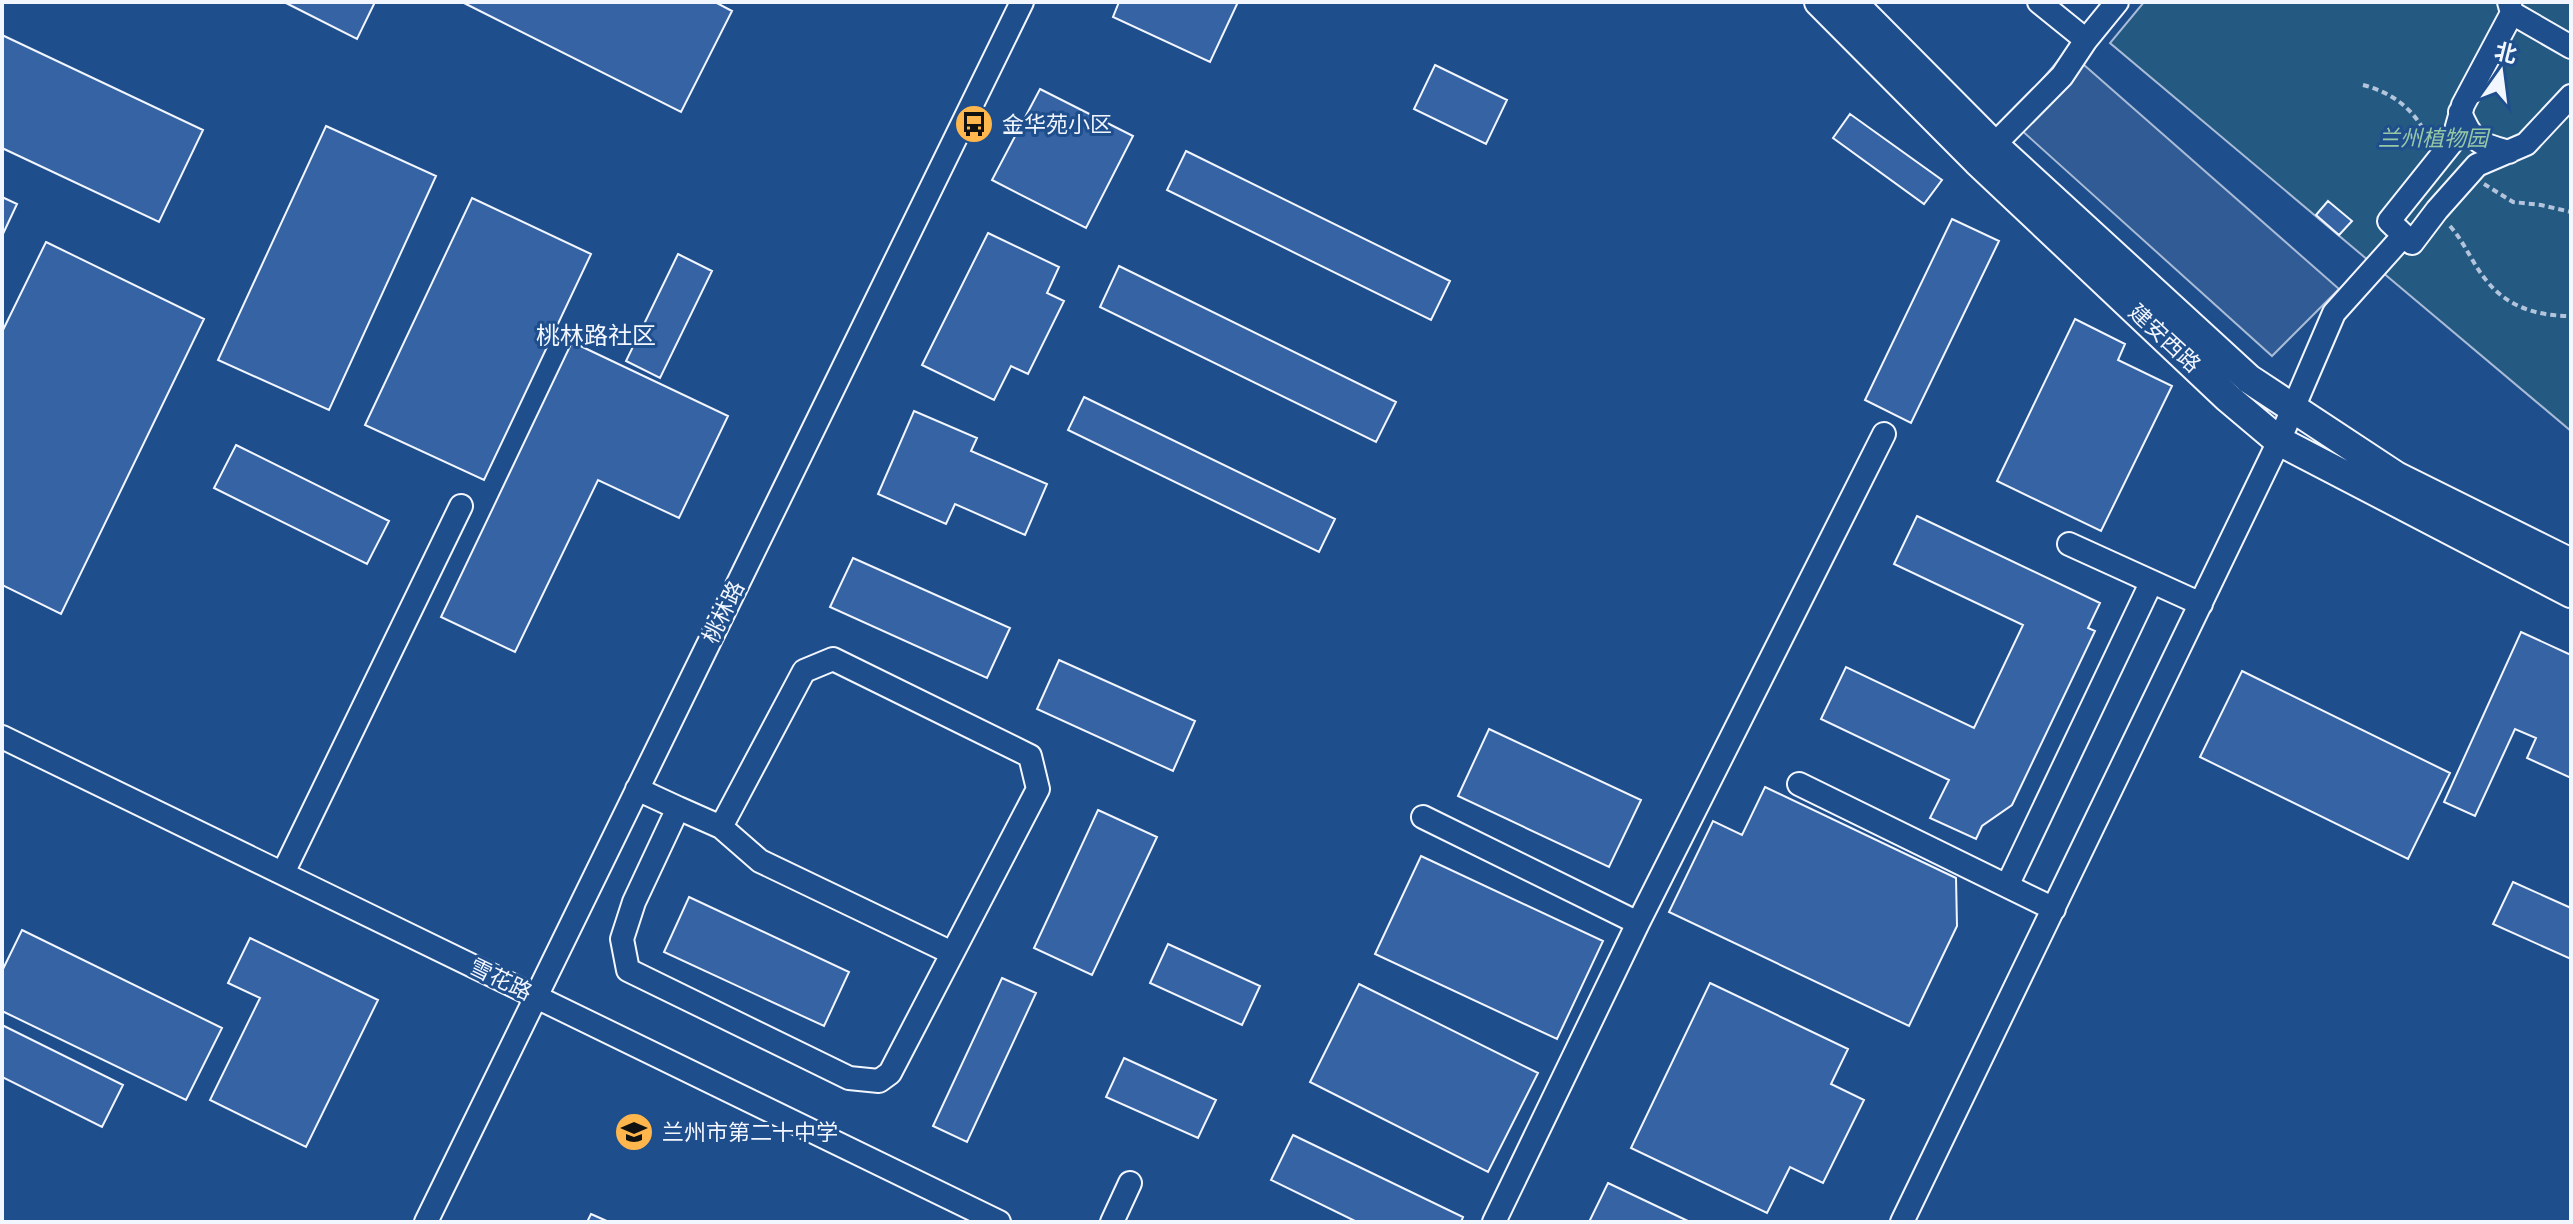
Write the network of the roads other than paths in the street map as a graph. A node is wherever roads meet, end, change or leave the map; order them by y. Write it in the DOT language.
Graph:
graph roads {
  1 [pos="1022,2"];
  2 [pos="1819,2"];
  3 [pos="1852,2"];
  4 [pos="2039,2"];
  5 [pos="2117,2"];
  6 [pos="2510,8"];
  7 [pos="2086,40"];
  8 [pos="2571,47"];
  9 [pos="2571,96"];
  10 [pos="2460,112"];
  11 [pos="2509,152"];
  12 [pos="1986,153"];
  13 [pos="2404,235"];
  14 [pos="2293,411"];
  15 [pos="1884,434"];
  16 [pos="2279,441"];
  17 [pos="461,506"];
  18 [pos="2069,544"];
  19 [pos="2571,563"];
  20 [pos="2151,583"];
  21 [pos="2571,593"];
  22 [pos="2201,604"];
  23 [pos="2,737"];
  24 [pos="1799,784"];
  25 [pos="637,789"];
  26 [pos="678,808"];
  27 [pos="1423,817"];
  28 [pos="721,827"];
  29 [pos="283,873"];
  30 [pos="793,877"];
  31 [pos="2007,886"];
  32 [pos="2054,909"];
  33 [pos="888,910"];
  34 [pos="1638,923"];
  35 [pos="952,953"];
  36 [pos="535,995"];
  37 [pos="1130,1183"];
  38 [pos="426,1222"];
  39 [pos="999,1222"];
  40 [pos="1112,1222"];
  41 [pos="1494,1222"];
  42 [pos="1902,1222"];
  1 -- 25 [label="street, 桃林路"];
  2 -- 12 [label="main road, 建安西路"];
  3 -- 12 [label="main road, 建安西路"];
  4 -- 7 [label="street"];
  5 -- 7 [label="street"];
  6 -- 8 [label="street"];
  6 -- 10 [label="street"];
  7 -- 12 [label="street"];
  9 -- 11 [label="street"];
  10 -- 11 [label="street"];
  10 -- 13 [label="street"];
  11 -- 13 [label="street"];
  12 -- 14 [label="main road, 建安西路"];
  12 -- 16 [label="main road, 建安西路"];
  13 -- 14 [label="street"];
  14 -- 16 [label="street"];
  14 -- 19 [label="main road, 建安西路"];
  15 -- 34 [label="street"];
  16 -- 21 [label="main road, 建安西路"];
  16 -- 22 [label="street"];
  17 -- 29 [label="street"];
  18 -- 20 [label="street"];
  20 -- 22 [label="street"];
  20 -- 31 [label="street"];
  22 -- 32 [label="street"];
  23 -- 29 [label="street, 雪花路"];
  24 -- 31 [label="street"];
  25 -- 26 [label="street"];
  25 -- 36 [label="street, 桃林路"];
  26 -- 28 [label="street"];
  26 -- 35 [label="street"];
  27 -- 34 [label="street"];
  28 -- 30 [label="street"];
  28 -- 35 [label="street"];
  29 -- 36 [label="street, 雪花路"];
  30 -- 33 [label="street"];
  30 -- 35 [label="street"];
  31 -- 32 [label="street"];
  32 -- 42 [label="street"];
  34 -- 41 [label="street"];
  36 -- 38 [label="street, 桃林路"];
  36 -- 39 [label="street, 雪花路"];
  37 -- 40 [label="street"];
}
